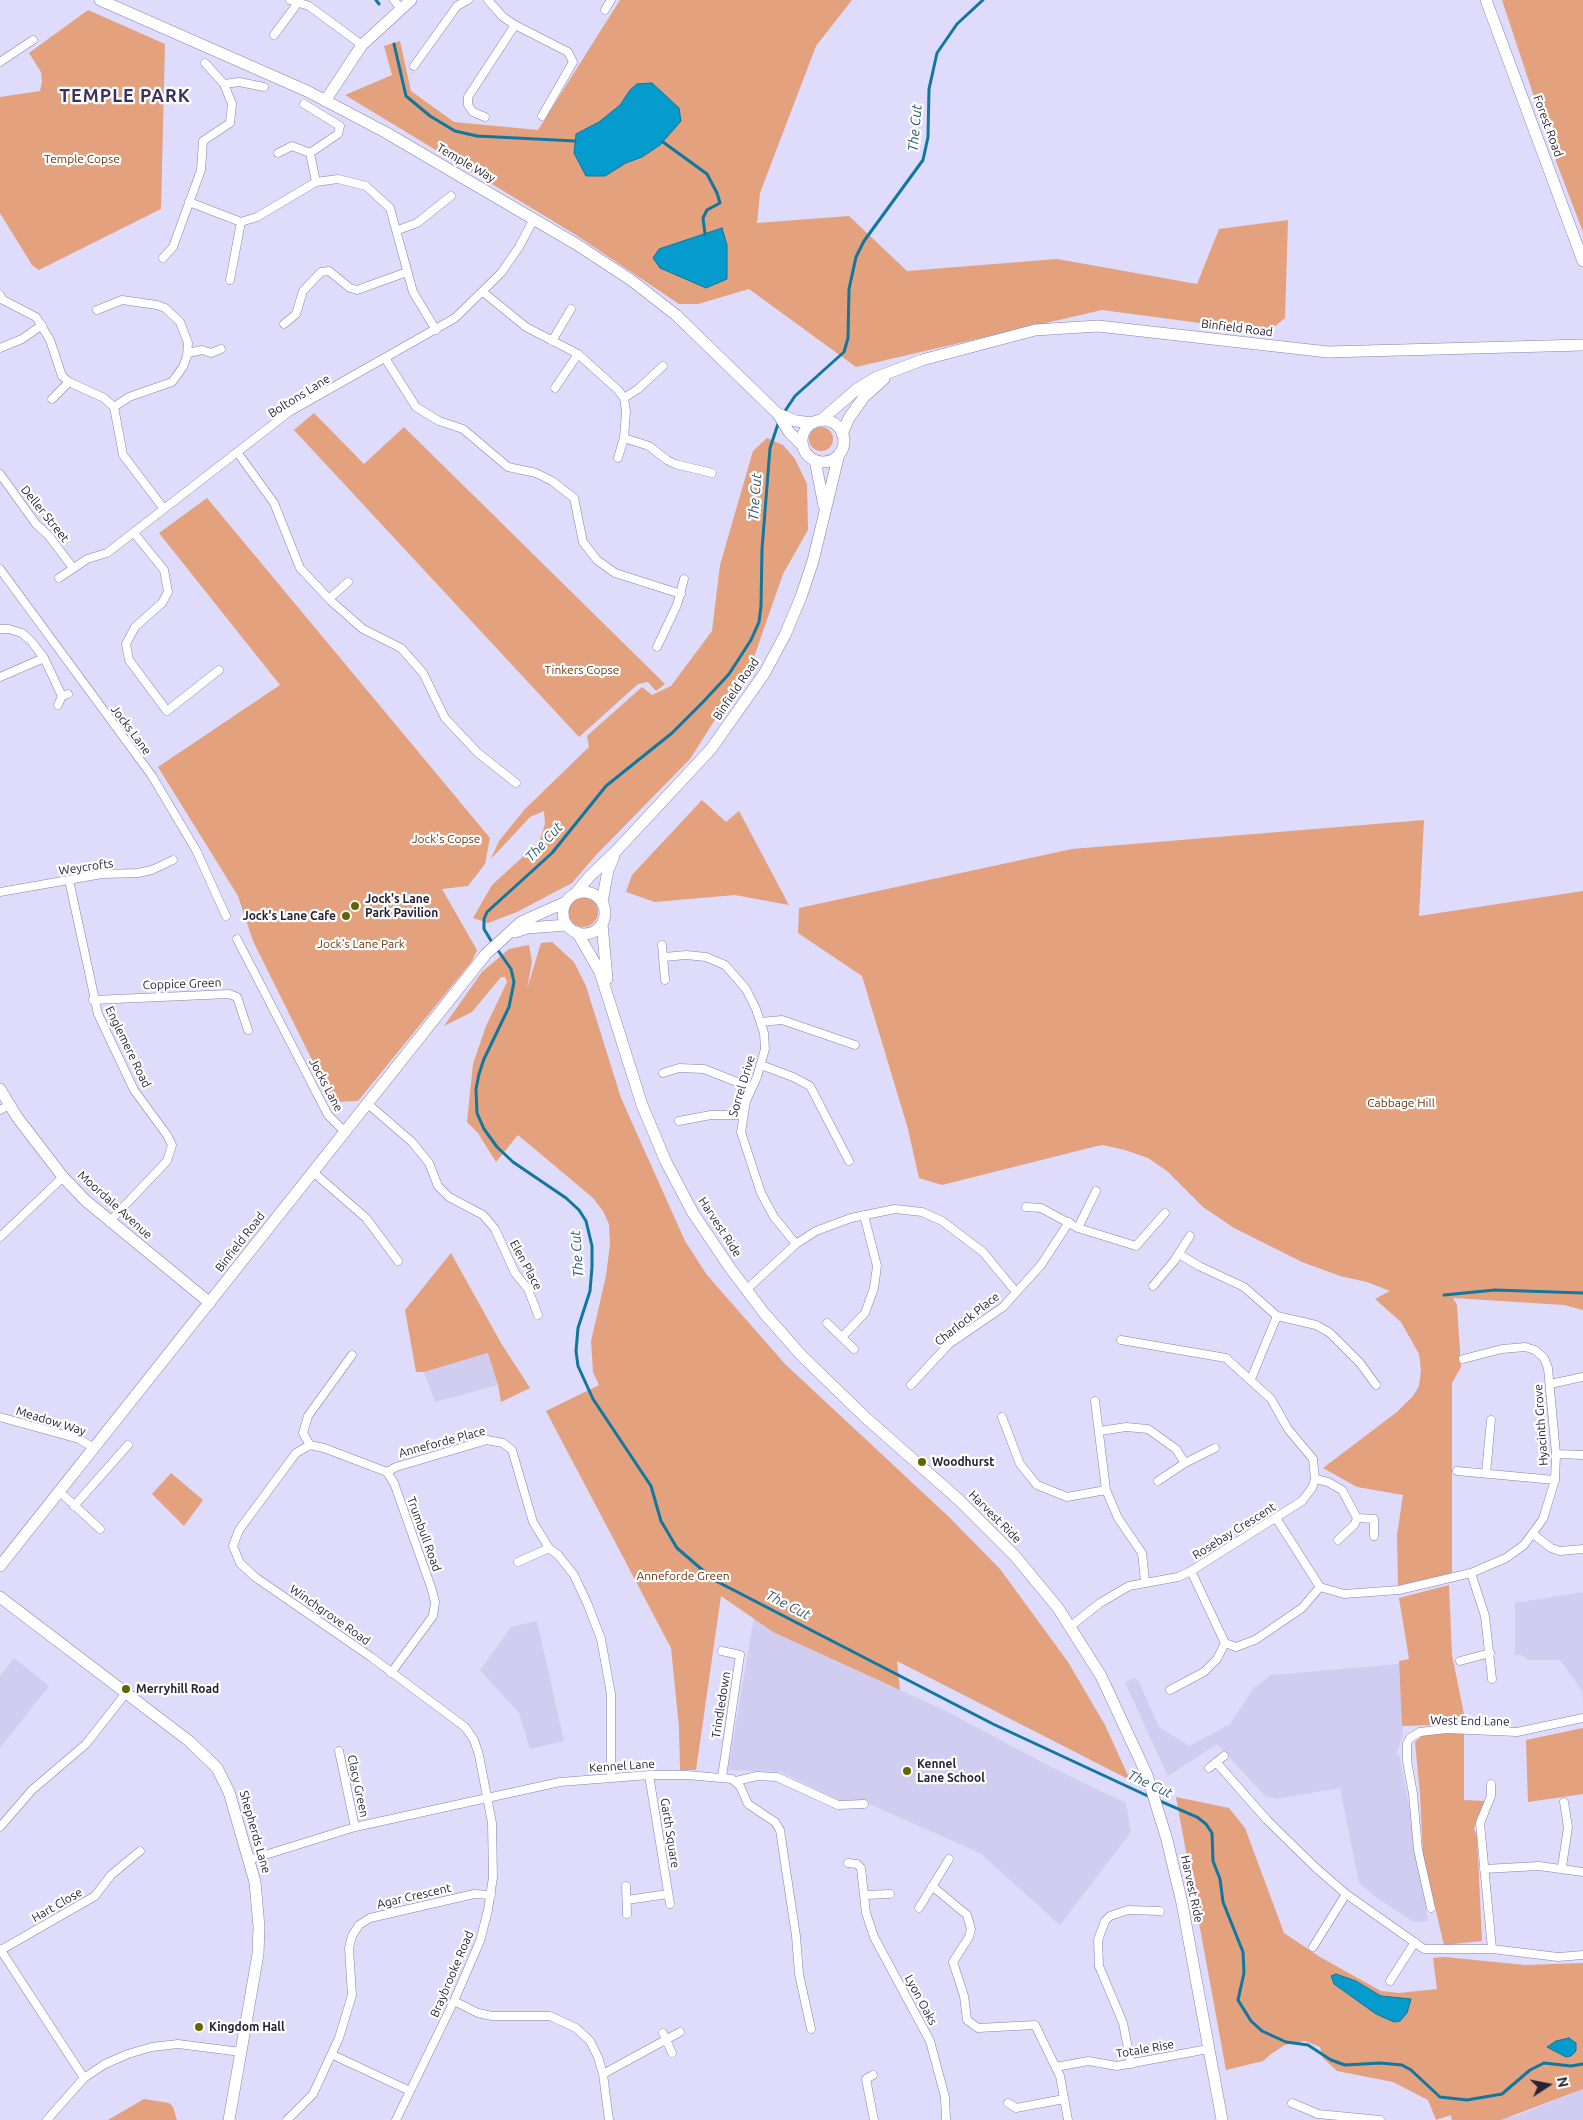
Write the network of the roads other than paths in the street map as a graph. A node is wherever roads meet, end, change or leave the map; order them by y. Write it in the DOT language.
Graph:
graph roads {
  1 [pos="100,0"];
  2 [pos="290,0"];
  3 [pos="411,0"];
  4 [pos="468,0"];
  5 [pos="488,0"];
  6 [pos="611,0"];
  7 [pos="1486,0"];
  8 [pos="300,1"];
  9 [pos="397,4"];
  10 [pos="605,10"];
  11 [pos="515,25"];
  12 [pos="274,35"];
  13 [pos="33,40"];
  14 [pos="362,45"];
  15 [pos="0,62"];
  16 [pos="205,64"];
  17 [pos="414,66"];
  18 [pos="224,84"];
  19 [pos="264,87"];
  20 [pos="326,101"];
  21 [pos="304,104"];
  22 [pos="542,116"];
  23 [pos="485,117"];
  24 [pos="310,153"];
  25 [pos="278,154"];
  26 [pos="316,182"];
  27 [pos="451,196"];
  28 [pos="189,202"];
  29 [pos="534,219"];
  30 [pos="241,222"];
  31 [pos="398,230"];
  32 [pos="163,258"];
  33 [pos="1583,261"];
  34 [pos="407,272"];
  35 [pos="230,280"];
  36 [pos="483,292"];
  37 [pos="0,296"];
  38 [pos="571,309"];
  39 [pos="97,310"];
  40 [pos="284,324"];
  41 [pos="42,325"];
  42 [pos="436,330"];
  43 [pos="552,342"];
  44 [pos="1583,345"];
  45 [pos="0,348"];
  46 [pos="221,350"];
  47 [pos="188,352"];
  48 [pos="578,354"];
  49 [pos="385,358"];
  50 [pos="663,366"];
  51 [pos="893,372"];
  52 [pos="69,382"];
  53 [pos="555,388"];
  54 [pos="624,398"];
  55 [pos="52,399"];
  56 [pos="114,407"];
  57 [pos="816,422"];
  58 [pos="789,424"];
  59 [pos="842,434"];
  60 [pos="624,438"];
  61 [pos="803,446"];
  62 [pos="237,452"];
  63 [pos="839,454"];
  64 [pos="618,458"];
  65 [pos="815,460"];
  66 [pos="712,473"];
  67 [pos="0,474"];
  68 [pos="164,509"];
  69 [pos="825,512"];
  70 [pos="134,533"];
  71 [pos="73,568"];
  72 [pos="0,570"];
  73 [pos="59,578"];
  74 [pos="684,579"];
  75 [pos="348,582"];
  76 [pos="681,594"];
  77 [pos="330,599"];
  78 [pos="0,630"];
  79 [pos="657,647"];
  80 [pos="44,658"];
  81 [pos="219,670"];
  82 [pos="0,677"];
  83 [pos="58,705"];
  84 [pos="516,783"];
  85 [pos="617,850"];
  86 [pos="173,860"];
  87 [pos="68,880"];
  88 [pos="0,892"];
  89 [pos="576,893"];
  90 [pos="566,902"];
  91 [pos="602,902"];
  92 [pos="226,916"];
  93 [pos="602,924"];
  94 [pos="572,929"];
  95 [pos="504,936"];
  96 [pos="238,939"];
  97 [pos="662,946"];
  98 [pos="664,958"];
  99 [pos="665,980"];
  100 [pos="94,1000"];
  101 [pos="612,1008"];
  102 [pos="761,1022"];
  103 [pos="248,1030"];
  104 [pos="855,1045"];
  105 [pos="761,1065"];
  106 [pos="663,1073"];
  107 [pos="752,1088"];
  108 [pos="0,1089"];
  109 [pos="368,1104"];
  110 [pos="4,1107"];
  111 [pos="743,1115"];
  112 [pos="678,1121"];
  113 [pos="345,1132"];
  114 [pos="849,1161"];
  115 [pos="313,1172"];
  116 [pos="63,1177"];
  117 [pos="1096,1190"];
  118 [pos="1026,1207"];
  119 [pos="1165,1213"];
  120 [pos="864,1214"];
  121 [pos="110,1222"];
  122 [pos="1069,1222"];
  123 [pos="1078,1228"];
  124 [pos="1190,1236"];
  125 [pos="0,1237"];
  126 [pos="796,1244"];
  127 [pos="1179,1254"];
  128 [pos="398,1261"];
  129 [pos="1153,1286"];
  130 [pos="746,1290"];
  131 [pos="1016,1292"];
  132 [pos="210,1303"];
  133 [pos="538,1315"];
  134 [pos="1277,1316"];
  135 [pos="827,1323"];
  136 [pos="842,1338"];
  137 [pos="1121,1340"];
  138 [pos="854,1349"];
  139 [pos="352,1355"];
  140 [pos="1463,1359"];
  141 [pos="1583,1377"];
  142 [pos="1251,1379"];
  143 [pos="1550,1384"];
  144 [pos="911,1385"];
  145 [pos="1376,1385"];
  146 [pos="1095,1401"];
  147 [pos="0,1417"];
  148 [pos="1002,1417"];
  149 [pos="1491,1420"];
  150 [pos="1100,1431"];
  151 [pos="128,1445"];
  152 [pos="310,1446"];
  153 [pos="94,1448"];
  154 [pos="1214,1448"];
  155 [pos="1556,1454"];
  156 [pos="1583,1455"];
  157 [pos="1185,1462"];
  158 [pos="1457,1471"];
  159 [pos="387,1472"];
  160 [pos="1486,1473"];
  161 [pos="1315,1479"];
  162 [pos="1554,1480"];
  163 [pos="1158,1481"];
  164 [pos="1106,1490"];
  165 [pos="60,1492"];
  166 [pos="74,1506"];
  167 [pos="1276,1518"];
  168 [pos="1357,1518"];
  169 [pos="100,1529"];
  170 [pos="1533,1534"];
  171 [pos="1374,1536"];
  172 [pos="1338,1540"];
  173 [pos="549,1548"];
  174 [pos="1583,1549"];
  175 [pos="518,1562"];
  176 [pos="0,1566"];
  177 [pos="1191,1571"];
  178 [pos="1471,1573"];
  179 [pos="1145,1581"];
  180 [pos="1320,1587"];
  181 [pos="0,1597"];
  182 [pos="1071,1626"];
  183 [pos="1225,1643"];
  184 [pos="722,1651"];
  185 [pos="1490,1653"];
  186 [pos="1460,1661"];
  187 [pos="391,1673"];
  188 [pos="1492,1679"];
  189 [pos="1170,1690"];
  190 [pos="126,1693"];
  191 [pos="1583,1718"];
  192 [pos="339,1751"];
  193 [pos="1224,1756"];
  194 [pos="1216,1762"];
  195 [pos="1209,1768"];
  196 [pos="649,1774"];
  197 [pos="612,1776"];
  198 [pos="722,1777"];
  199 [pos="736,1781"];
  200 [pos="1491,1784"];
  201 [pos="487,1798"];
  202 [pos="1564,1802"];
  203 [pos="864,1804"];
  204 [pos="0,1827"];
  205 [pos="355,1827"];
  206 [pos="140,1851"];
  207 [pos="949,1859"];
  208 [pos="250,1860"];
  209 [pos="848,1863"];
  210 [pos="1562,1867"];
  211 [pos="1484,1869"];
  212 [pos="1583,1872"];
  213 [pos="626,1886"];
  214 [pos="932,1886"];
  215 [pos="668,1894"];
  216 [pos="890,1894"];
  217 [pos="1346,1894"];
  218 [pos="491,1895"];
  219 [pos="864,1895"];
  220 [pos="627,1900"];
  221 [pos="670,1904"];
  222 [pos="919,1908"];
  223 [pos="1431,1908"];
  224 [pos="1160,1911"];
  225 [pos="627,1914"];
  226 [pos="1414,1942"];
  227 [pos="1312,1947"];
  228 [pos="1492,1949"];
  229 [pos="0,1950"];
  230 [pos="1583,1955"];
  231 [pos="1390,1981"];
  232 [pos="454,2001"];
  233 [pos="811,2029"];
  234 [pos="680,2032"];
  235 [pos="665,2036"];
  236 [pos="1208,2049"];
  237 [pos="241,2052"];
  238 [pos="672,2053"];
  239 [pos="333,2055"];
  240 [pos="1131,2064"];
  241 [pos="1056,2067"];
  242 [pos="603,2074"];
  243 [pos="873,2075"];
  244 [pos="84,2078"];
  245 [pos="410,2091"];
  246 [pos="1064,2099"];
  247 [pos="1008,2103"];
  248 [pos="1292,2103"];
  249 [pos="47,2120"];
  250 [pos="229,2120"];
  251 [pos="287,2120"];
  252 [pos="396,2120"];
  253 [pos="609,2120"];
  254 [pos="874,2120"];
  255 [pos="946,2120"];
  256 [pos="1068,2120"];
  257 [pos="1222,2120"];
  258 [pos="1380,2120"];
  1 -- 20 [label="street, Temple Way"];
  2 -- 8 [label="street"];
  3 -- 9 [label="street"];
  4 -- 17 [label="street"];
  5 -- 11 [label="street"];
  6 -- 10 [label="street"];
  7 -- 33 [label="street, Forest Road"];
  8 -- 12 [label="street"];
  8 -- 14 [label="street"];
  9 -- 14 [label="street"];
  11 -- 22 [label="street"];
  11 -- 23 [label="street"];
  13 -- 15 [label="street"];
  14 -- 20 [label="street"];
  16 -- 18 [label="street"];
  18 -- 19 [label="street"];
  18 -- 28 [label="street"];
  20 -- 29 [label="street, Temple Way"];
  21 -- 24 [label="street"];
  24 -- 25 [label="street"];
  24 -- 26 [label="street"];
  26 -- 30 [label="street"];
  26 -- 31 [label="street"];
  27 -- 31 [label="street"];
  28 -- 30 [label="street"];
  28 -- 32 [label="street"];
  29 -- 36 [label="street, Boltons Lane"];
  29 -- 58 [label="street, Temple Way"];
  30 -- 35 [label="street"];
  31 -- 34 [label="street"];
  34 -- 40 [label="street"];
  34 -- 42 [label="street"];
  36 -- 42 [label="street, Boltons Lane"];
  36 -- 43 [label="street"];
  37 -- 41 [label="street"];
  38 -- 43 [label="street"];
  39 -- 47 [label="street"];
  41 -- 45 [label="street"];
  41 -- 52 [label="street"];
  42 -- 49 [label="street, Boltons Lane"];
  43 -- 48 [label="street"];
  44 -- 51 [label="street, Binfield Road"];
  46 -- 47 [label="street"];
  47 -- 56 [label="street"];
  48 -- 53 [label="street"];
  48 -- 54 [label="street"];
  49 -- 62 [label="street, Boltons Lane"];
  49 -- 76 [label="street"];
  50 -- 54 [label="street"];
  51 -- 57 [label="street, Binfield Road"];
  51 -- 59 [label="street, Binfield Road"];
  52 -- 55 [label="street"];
  52 -- 56 [label="street"];
  54 -- 60 [label="street"];
  56 -- 68 [label="street"];
  57 -- 58 [label="street"];
  57 -- 59 [label="street"];
  57 -- 61 [label="street"];
  58 -- 61 [label="street, Temple Way"];
  59 -- 63 [label="street"];
  60 -- 64 [label="street"];
  60 -- 66 [label="street"];
  61 -- 65 [label="street"];
  62 -- 68 [label="street, Boltons Lane"];
  62 -- 77 [label="street"];
  63 -- 65 [label="street"];
  63 -- 69 [label="street, Binfield Road"];
  65 -- 69 [label="street, Binfield Road"];
  67 -- 71 [label="street, Deller Street"];
  68 -- 70 [label="street, Boltons Lane"];
  69 -- 85 [label="street, Binfield Road"];
  70 -- 71 [label="street, Boltons Lane"];
  70 -- 81 [label="street"];
  71 -- 73 [label="street, Boltons Lane"];
  72 -- 92 [label="street, Jocks Lane"];
  74 -- 76 [label="street"];
  75 -- 77 [label="street"];
  76 -- 79 [label="street"];
  77 -- 84 [label="street"];
  78 -- 80 [label="street"];
  80 -- 82 [label="street"];
  80 -- 83 [label="street"];
  85 -- 89 [label="street, Binfield Road"];
  85 -- 91 [label="street, Binfield Road"];
  86 -- 87 [label="street, Weycrofts"];
  87 -- 88 [label="street, Weycrofts"];
  87 -- 100 [label="street, Englemere Road"];
  89 -- 90 [label="street"];
  89 -- 91 [label="street"];
  90 -- 94 [label="street"];
  90 -- 95 [label="street, Binfield Road"];
  91 -- 93 [label="street"];
  93 -- 94 [label="street"];
  93 -- 101 [label="street, Harvest Ride"];
  94 -- 95 [label="street, Binfield Road"];
  94 -- 101 [label="street, Harvest Ride"];
  95 -- 109 [label="street, Binfield Road"];
  96 -- 113 [label="street, Jocks Lane"];
  97 -- 98 [label="street"];
  98 -- 99 [label="street"];
  98 -- 102 [label="street, Sorrel Drive"];
  100 -- 103 [label="street, Coppice Green"];
  100 -- 121 [label="street, Englemere Road"];
  101 -- 130 [label="street, Harvest Ride"];
  102 -- 104 [label="street"];
  102 -- 105 [label="street, Sorrel Drive"];
  105 -- 107 [label="street, Sorrel Drive"];
  105 -- 114 [label="street"];
  106 -- 107 [label="street"];
  107 -- 111 [label="street, Sorrel Drive"];
  108 -- 110 [label="street, Moordale Avenue"];
  109 -- 113 [label="street, Binfield Road"];
  109 -- 133 [label="street, Elen Place"];
  110 -- 116 [label="street, Moordale Avenue"];
  111 -- 112 [label="street"];
  111 -- 126 [label="street, Sorrel Drive"];
  113 -- 115 [label="street, Binfield Road"];
  115 -- 128 [label="street"];
  115 -- 132 [label="street, Binfield Road"];
  116 -- 121 [label="street, Moordale Avenue"];
  116 -- 125 [label="street"];
  117 -- 123 [label="street"];
  118 -- 122 [label="street"];
  119 -- 123 [label="street"];
  120 -- 126 [label="street"];
  120 -- 131 [label="street"];
  120 -- 136 [label="street"];
  121 -- 132 [label="street, Moordale Avenue"];
  122 -- 123 [label="street"];
  122 -- 131 [label="street, Charlock Place"];
  124 -- 127 [label="street"];
  126 -- 130 [label="street"];
  127 -- 129 [label="street"];
  127 -- 134 [label="street"];
  130 -- 182 [label="street, Harvest Ride"];
  131 -- 144 [label="street, Charlock Place"];
  132 -- 153 [label="street, Binfield Road"];
  134 -- 142 [label="street"];
  134 -- 145 [label="street"];
  135 -- 136 [label="street"];
  136 -- 138 [label="street"];
  137 -- 142 [label="street"];
  139 -- 152 [label="street"];
  140 -- 143 [label="street, Hyacinth Grove"];
  141 -- 143 [label="street"];
  142 -- 161 [label="street"];
  143 -- 155 [label="street, Hyacinth Grove"];
  146 -- 150 [label="street"];
  147 -- 153 [label="street, Meadow Way"];
  148 -- 164 [label="street"];
  149 -- 160 [label="street"];
  150 -- 157 [label="street"];
  150 -- 164 [label="street"];
  151 -- 166 [label="street"];
  152 -- 159 [label="street"];
  152 -- 187 [label="street, Winchgrove Road"];
  153 -- 165 [label="street, Binfield Road"];
  154 -- 157 [label="street"];
  155 -- 156 [label="street"];
  155 -- 162 [label="street, Hyacinth Grove"];
  157 -- 163 [label="street"];
  158 -- 160 [label="street"];
  159 -- 173 [label="street, Anneforde Place"];
  159 -- 187 [label="street, Trumbull Road"];
  160 -- 162 [label="street"];
  161 -- 167 [label="street, Rosebay Crescent"];
  161 -- 168 [label="street"];
  162 -- 170 [label="street, Hyacinth Grove"];
  164 -- 179 [label="street"];
  165 -- 166 [label="street"];
  165 -- 176 [label="street, Binfield Road"];
  166 -- 169 [label="street"];
  167 -- 177 [label="street, Rosebay Crescent"];
  167 -- 180 [label="street"];
  168 -- 171 [label="street"];
  168 -- 172 [label="street"];
  170 -- 174 [label="street"];
  170 -- 178 [label="street, Hyacinth Grove"];
  173 -- 175 [label="street"];
  173 -- 197 [label="street, Anneforde Place"];
  177 -- 179 [label="street, Rosebay Crescent"];
  177 -- 183 [label="street"];
  178 -- 180 [label="street, Hyacinth Grove"];
  178 -- 185 [label="street"];
  179 -- 182 [label="street, Rosebay Crescent"];
  180 -- 183 [label="street"];
  181 -- 190 [label="street, Shepherds Lane"];
  182 -- 236 [label="street, Harvest Ride"];
  183 -- 189 [label="street"];
  184 -- 198 [label="street, Trindledown"];
  185 -- 186 [label="street"];
  185 -- 188 [label="street"];
  187 -- 201 [label="street, Winchgrove Road"];
  190 -- 204 [label="street"];
  190 -- 208 [label="street, Shepherds Lane"];
  191 -- 223 [label="street, West End Lane"];
  192 -- 205 [label="street, Clacy Green"];
  193 -- 194 [label="street"];
  194 -- 195 [label="street"];
  194 -- 217 [label="street"];
  196 -- 197 [label="street, Kennel Lane"];
  196 -- 198 [label="street, Kennel Lane"];
  196 -- 215 [label="street, Garth Square"];
  197 -- 201 [label="street, Kennel Lane"];
  198 -- 199 [label="street, Kennel Lane"];
  199 -- 203 [label="street"];
  199 -- 233 [label="street"];
  200 -- 211 [label="street"];
  201 -- 205 [label="street, Kennel Lane"];
  201 -- 218 [label="street, Braybrooke Road"];
  202 -- 210 [label="street"];
  205 -- 208 [label="street, Kennel Lane"];
  206 -- 229 [label="street, Hart Close"];
  207 -- 214 [label="street"];
  208 -- 237 [label="street, Shepherds Lane"];
  209 -- 219 [label="street, Lyon Oaks"];
  210 -- 211 [label="street"];
  210 -- 212 [label="street"];
  211 -- 228 [label="street"];
  213 -- 220 [label="street"];
  214 -- 222 [label="street"];
  214 -- 241 [label="street"];
  215 -- 220 [label="street"];
  215 -- 221 [label="street, Garth Square"];
  216 -- 219 [label="street"];
  217 -- 226 [label="street"];
  217 -- 227 [label="street"];
  218 -- 232 [label="street, Braybrooke Road"];
  218 -- 239 [label="street, Agar Crescent"];
  219 -- 255 [label="street, Lyon Oaks"];
  220 -- 225 [label="street"];
  224 -- 240 [label="street"];
  226 -- 228 [label="street"];
  226 -- 231 [label="street"];
  228 -- 230 [label="street"];
  229 -- 244 [label="street"];
  232 -- 242 [label="street"];
  232 -- 245 [label="street, Braybrooke Road"];
  234 -- 235 [label="street"];
  235 -- 238 [label="street"];
  235 -- 242 [label="street"];
  236 -- 240 [label="street, Totale Rise"];
  236 -- 257 [label="street, Harvest Ride"];
  237 -- 244 [label="street"];
  237 -- 250 [label="street, Shepherds Lane"];
  239 -- 245 [label="street"];
  239 -- 251 [label="street, Agar Crescent"];
  240 -- 241 [label="street, Totale Rise"];
  241 -- 246 [label="street"];
  242 -- 253 [label="street"];
  243 -- 254 [label="street"];
  244 -- 249 [label="street"];
  245 -- 252 [label="street, Braybrooke Road"];
  246 -- 247 [label="street"];
  246 -- 256 [label="street"];
  248 -- 258 [label="street"];
}
